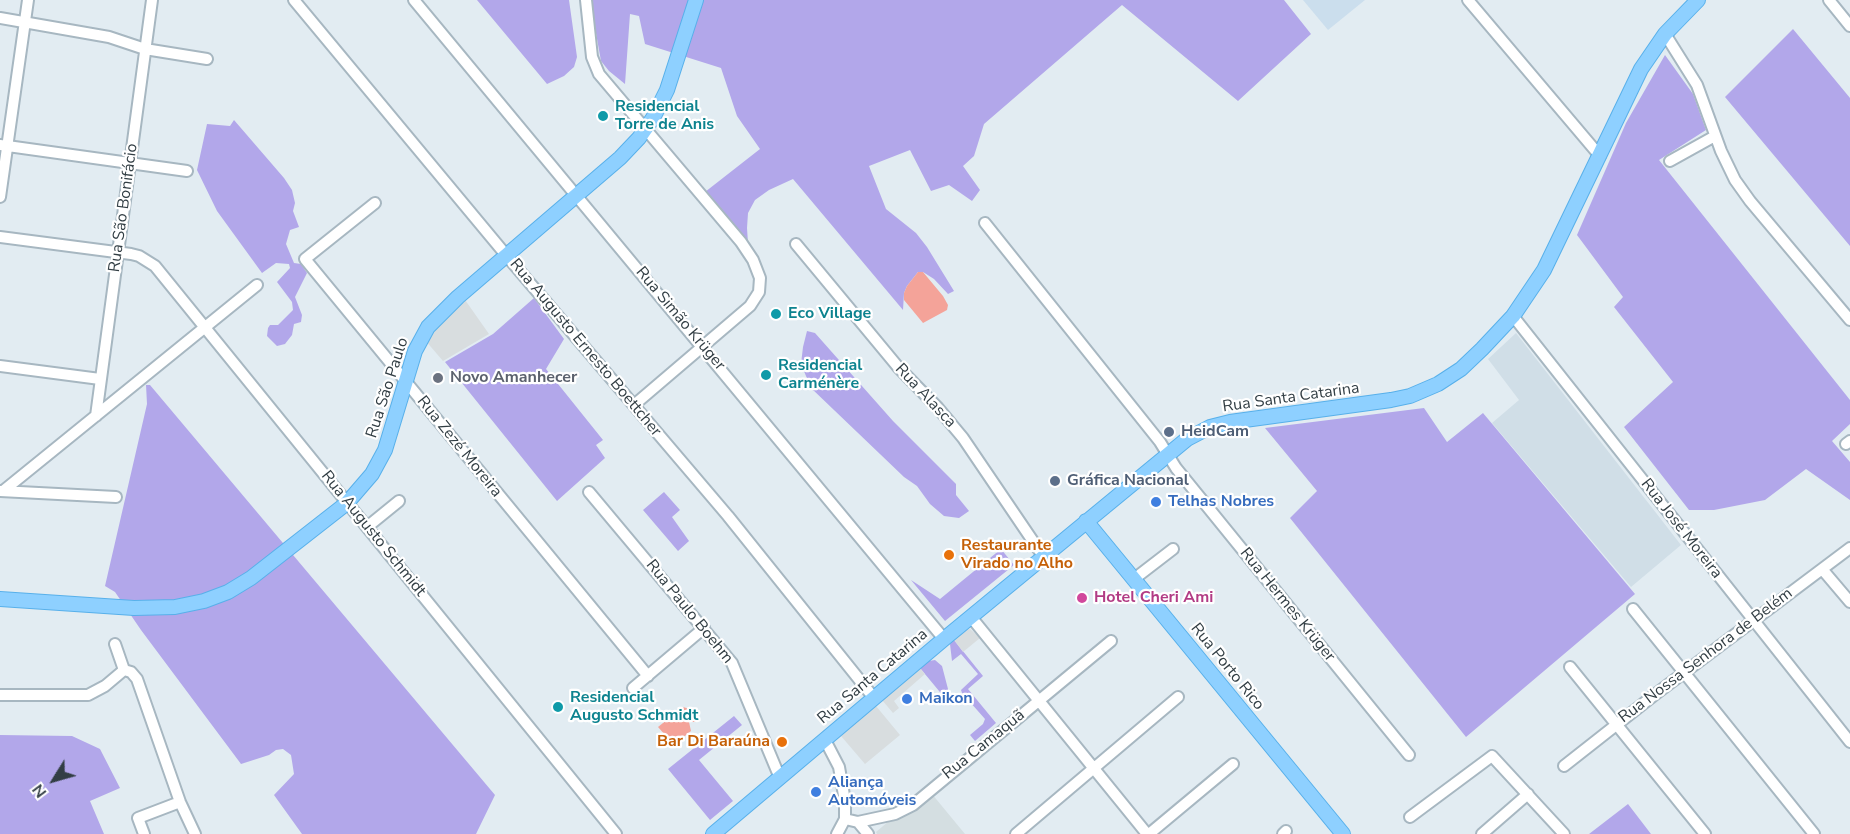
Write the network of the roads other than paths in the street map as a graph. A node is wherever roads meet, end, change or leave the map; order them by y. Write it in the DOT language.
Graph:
graph roads {
  1 [pos="28,0"];
  2 [pos="152,0"];
  3 [pos="294,0"];
  4 [pos="414,0"];
  5 [pos="586,0"];
  6 [pos="696,0"];
  7 [pos="1468,0"];
  8 [pos="1698,0"];
  9 [pos="1828,0"];
  10 [pos="0,18"];
  11 [pos="25,22"];
  12 [pos="1850,26"];
  13 [pos="1665,34"];
  14 [pos="145,49"];
  15 [pos="207,59"];
  16 [pos="646,130"];
  17 [pos="1715,136"];
  18 [pos="4,145"];
  19 [pos="1600,156"];
  20 [pos="1670,160"];
  21 [pos="130,163"];
  22 [pos="186,171"];
  23 [pos="577,195"];
  24 [pos="0,197"];
  25 [pos="375,203"];
  26 [pos="984,223"];
  27 [pos="0,237"];
  28 [pos="796,244"];
  29 [pos="118,252"];
  30 [pos="506,255"];
  31 [pos="257,285"];
  32 [pos="1513,316"];
  33 [pos="1850,320"];
  34 [pos="205,327"];
  35 [pos="702,346"];
  36 [pos="0,366"];
  37 [pos="100,379"];
  38 [pos="406,381"];
  39 [pos="634,405"];
  40 [pos="96,416"];
  41 [pos="1167,454"];
  42 [pos="2,491"];
  43 [pos="589,492"];
  44 [pos="116,497"];
  45 [pos="399,501"];
  46 [pos="347,503"];
  47 [pos="1086,521"];
  48 [pos="367,527"];
  49 [pos="1850,548"];
  50 [pos="1173,549"];
  51 [pos="1043,556"];
  52 [pos="1822,569"];
  53 [pos="1134,579"];
  54 [pos="0,599"];
  55 [pos="1850,602"];
  56 [pos="1633,609"];
  57 [pos="971,616"];
  58 [pos="1753,621"];
  59 [pos="704,628"];
  60 [pos="944,639"];
  61 [pos="1111,641"];
  62 [pos="115,644"];
  63 [pos="1570,667"];
  64 [pos="124,670"];
  65 [pos="1684,672"];
  66 [pos="648,676"];
  67 [pos="633,688"];
  68 [pos="0,695"];
  69 [pos="1178,697"];
  70 [pos="874,698"];
  71 [pos="1039,700"];
  72 [pos="1616,725"];
  73 [pos="825,740"];
  74 [pos="1850,742"];
  75 [pos="1409,755"];
  76 [pos="1233,764"];
  77 [pos="1564,766"];
  78 [pos="1094,768"];
  79 [pos="780,778"];
  80 [pos="1528,794"];
  81 [pos="180,802"];
  82 [pos="1410,817"];
  83 [pos="845,819"];
  84 [pos="858,822"];
  85 [pos="144,834"];
  86 [pos="195,834"];
  87 [pos="616,834"];
  88 [pos="713,834"];
  89 [pos="837,834"];
  90 [pos="868,834"];
  91 [pos="1016,834"];
  92 [pos="1148,834"];
  93 [pos="1343,834"];
  94 [pos="1482,834"];
  95 [pos="1564,834"];
  96 [pos="1704,834"];
  97 [pos="1814,834"];
  1 -- 11 [label="street"];
  2 -- 14 [label="street, Rua São Bonifácio"];
  3 -- 30 [label="street, Rua Augusto Ernesto Boettcher"];
  4 -- 23 [label="street, Rua Simão Krüger"];
  5 -- 16 [label="street"];
  6 -- 16 [label="main road, Rua São Paulo"];
  7 -- 19 [label="street"];
  8 -- 13 [label="main road, Rua Santa Catarina"];
  9 -- 12 [label="street"];
  10 -- 11 [label="street"];
  11 -- 14 [label="street"];
  11 -- 18 [label="street"];
  13 -- 17 [label="street"];
  13 -- 19 [label="main road, Rua Santa Catarina"];
  14 -- 15 [label="street"];
  14 -- 21 [label="street, Rua São Bonifácio"];
  16 -- 23 [label="main road, Rua São Paulo"];
  16 -- 35 [label="street"];
  17 -- 20 [label="street"];
  17 -- 33 [label="street"];
  18 -- 21 [label="street"];
  18 -- 24 [label="street"];
  19 -- 32 [label="main road, Rua Santa Catarina"];
  21 -- 22 [label="street"];
  21 -- 29 [label="street, Rua São Bonifácio"];
  23 -- 30 [label="main road, Rua São Paulo"];
  23 -- 35 [label="street, Rua Simão Krüger"];
  25 -- 38 [label="street, Rua Zezé Moreira"];
  26 -- 41 [label="street, Rua Hermes Krüger"];
  27 -- 29 [label="street, Rua Augusto Schmidt"];
  28 -- 51 [label="street, Rua Alasca"];
  29 -- 34 [label="street, Rua Augusto Schmidt"];
  29 -- 37 [label="street, Rua São Bonifácio"];
  30 -- 38 [label="main road, Rua São Paulo"];
  30 -- 39 [label="street, Rua Augusto Ernesto Boettcher"];
  31 -- 34 [label="street"];
  32 -- 41 [label="main road, Rua Santa Catarina"];
  32 -- 58 [label="street, Rua José Moreira"];
  34 -- 40 [label="street"];
  34 -- 46 [label="street, Rua Augusto Schmidt"];
  35 -- 39 [label="street"];
  35 -- 60 [label="street, Rua Simão Krüger"];
  36 -- 37 [label="street"];
  37 -- 40 [label="street, Rua São Bonifácio"];
  38 -- 46 [label="main road, Rua São Paulo"];
  38 -- 66 [label="street, Rua Zezé Moreira"];
  39 -- 70 [label="street, Rua Augusto Ernesto Boettcher"];
  40 -- 42 [label="street"];
  41 -- 47 [label="main road, Rua Santa Catarina"];
  41 -- 75 [label="street, Rua Hermes Krüger"];
  42 -- 44 [label="street"];
  43 -- 59 [label="street, Rua Paulo Boehm"];
  45 -- 48 [label="street"];
  46 -- 48 [label="street, Rua Augusto Schmidt"];
  46 -- 54 [label="main road, Rua São Paulo"];
  47 -- 51 [label="main road, Rua Santa Catarina"];
  47 -- 53 [label="main road, Rua Porto Rico"];
  48 -- 87 [label="street, Rua Augusto Schmidt"];
  49 -- 52 [label="street, Rua Nossa Senhora de Belém"];
  50 -- 53 [label="street"];
  51 -- 57 [label="main road, Rua Santa Catarina"];
  52 -- 55 [label="street"];
  52 -- 58 [label="street, Rua Nossa Senhora de Belém"];
  53 -- 93 [label="main road, Rua Porto Rico"];
  56 -- 65 [label="street"];
  57 -- 60 [label="main road, Rua Santa Catarina"];
  57 -- 71 [label="street"];
  58 -- 65 [label="street, Rua Nossa Senhora de Belém"];
  58 -- 74 [label="street, Rua José Moreira"];
  59 -- 66 [label="street"];
  59 -- 79 [label="street, Rua Paulo Boehm"];
  60 -- 70 [label="main road, Rua Santa Catarina"];
  61 -- 71 [label="street, Rua Camaquã"];
  62 -- 64 [label="street"];
  63 -- 72 [label="street"];
  64 -- 68 [label="street"];
  64 -- 81 [label="street"];
  65 -- 72 [label="street, Rua Nossa Senhora de Belém"];
  65 -- 97 [label="street"];
  66 -- 67 [label="street"];
  69 -- 78 [label="street"];
  70 -- 73 [label="main road, Rua Santa Catarina"];
  71 -- 78 [label="street"];
  71 -- 84 [label="street, Rua Camaquã"];
  72 -- 77 [label="street, Rua Nossa Senhora de Belém"];
  72 -- 96 [label="street"];
  73 -- 79 [label="main road, Rua Santa Catarina"];
  73 -- 83 [label="street"];
  76 -- 92 [label="street"];
  78 -- 91 [label="street"];
  78 -- 92 [label="street"];
  79 -- 88 [label="main road, Rua Santa Catarina"];
  80 -- 82 [label="street"];
  80 -- 94 [label="street"];
  80 -- 95 [label="street"];
  81 -- 85 [label="street"];
  81 -- 86 [label="street"];
  83 -- 84 [label="street, Rua Camaquã"];
  83 -- 89 [label="street"];
  84 -- 90 [label="street"];
}
